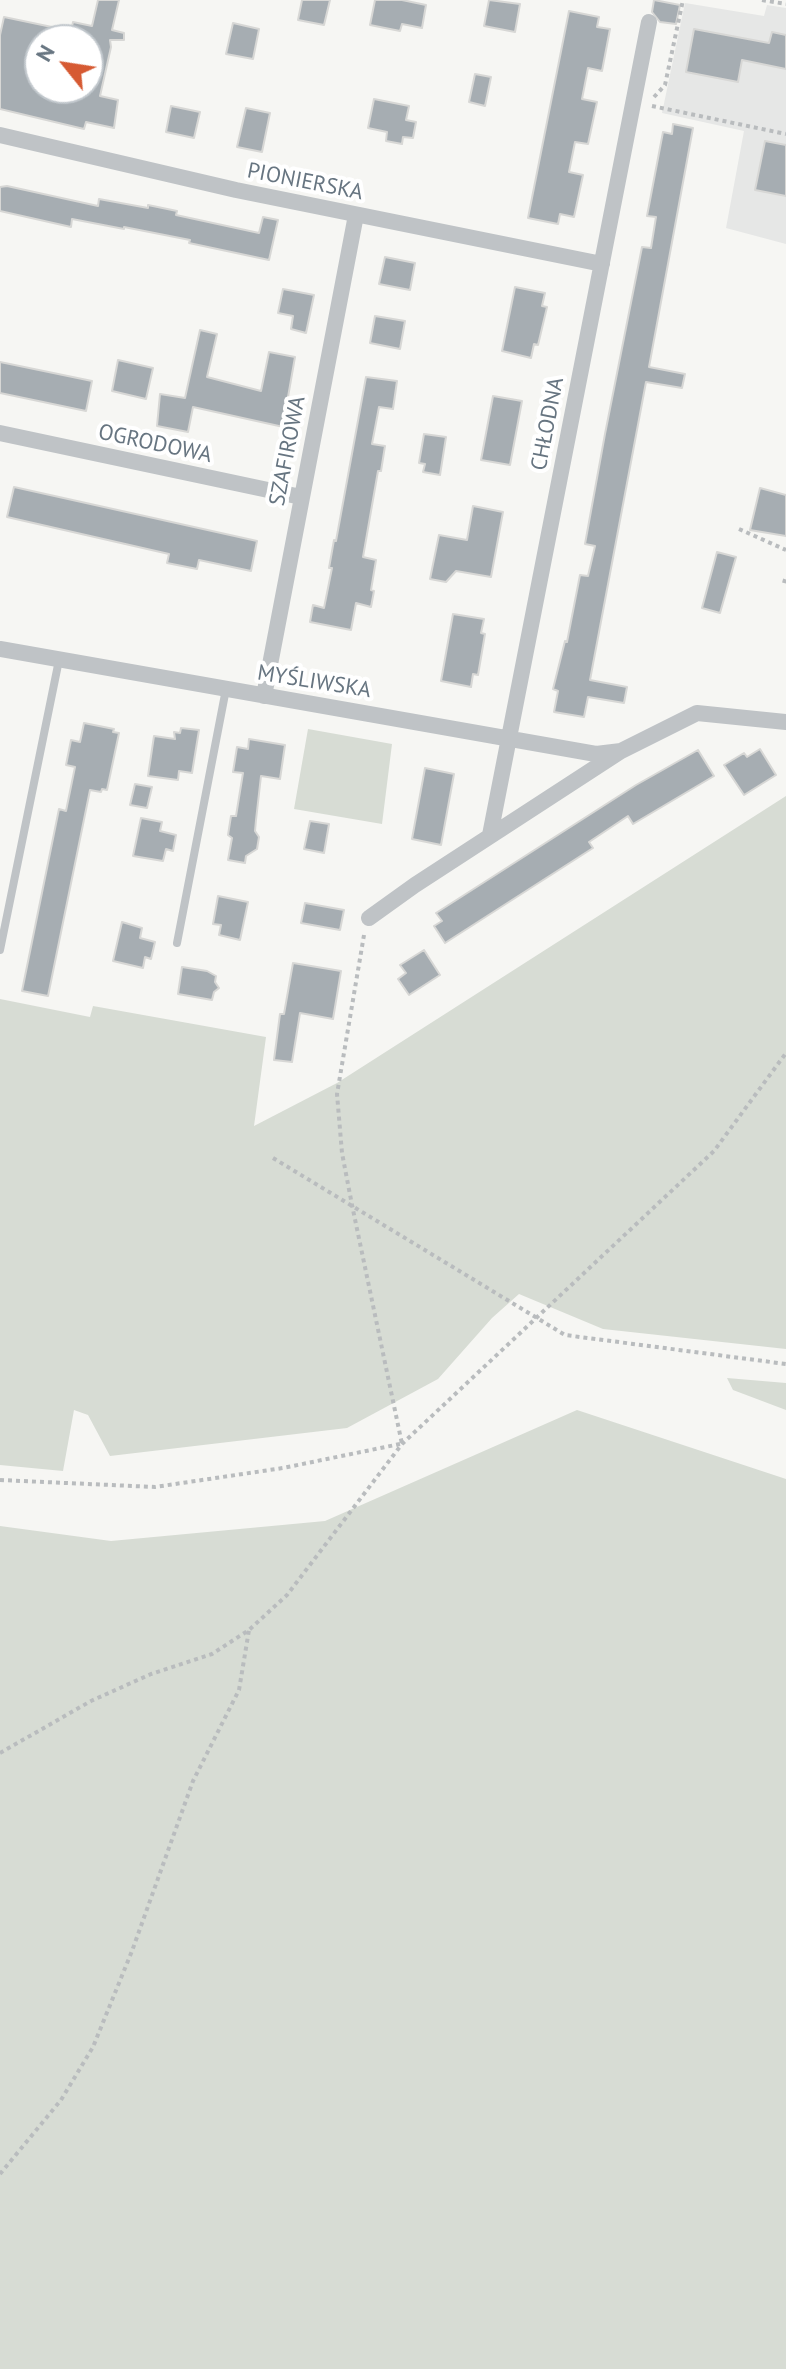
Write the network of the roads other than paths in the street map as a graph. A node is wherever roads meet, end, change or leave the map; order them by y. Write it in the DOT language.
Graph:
graph roads {
  1 [pos="649,22"];
  2 [pos="0,135"];
  3 [pos="356,215"];
  4 [pos="602,264"];
  5 [pos="0,433"];
  6 [pos="301,497"];
  7 [pos="0,649"];
  8 [pos="59,660"];
  9 [pos="226,689"];
  10 [pos="264,696"];
  11 [pos="786,722"];
  12 [pos="509,738"];
  13 [pos="621,751"];
  14 [pos="490,835"];
  15 [pos="369,918"];
  16 [pos="177,943"];
  17 [pos="0,950"];
  1 -- 4 [label="street, CHŁODNA"];
  2 -- 3 [label="street, PIONIERSKA"];
  3 -- 4 [label="street, PIONIERSKA"];
  3 -- 6 [label="street, SZAFIROWA"];
  4 -- 12 [label="street, CHŁODNA"];
  5 -- 6 [label="street, OGRODOWA"];
  6 -- 10 [label="street, SZAFIROWA"];
  7 -- 8 [label="street, MYŚLIWSKA"];
  8 -- 9 [label="street, MYŚLIWSKA"];
  8 -- 17 [label="lane"];
  9 -- 10 [label="street, MYŚLIWSKA"];
  9 -- 16 [label="lane"];
  10 -- 12 [label="street, MYŚLIWSKA"];
  11 -- 13 [label="street, MYŚLIWSKA"];
  12 -- 13 [label="street, MYŚLIWSKA"];
  12 -- 14 [label="street, CHŁODNA"];
  13 -- 14 [label="street, MYŚLIWSKA"];
  14 -- 15 [label="street, MYŚLIWSKA"];
}
